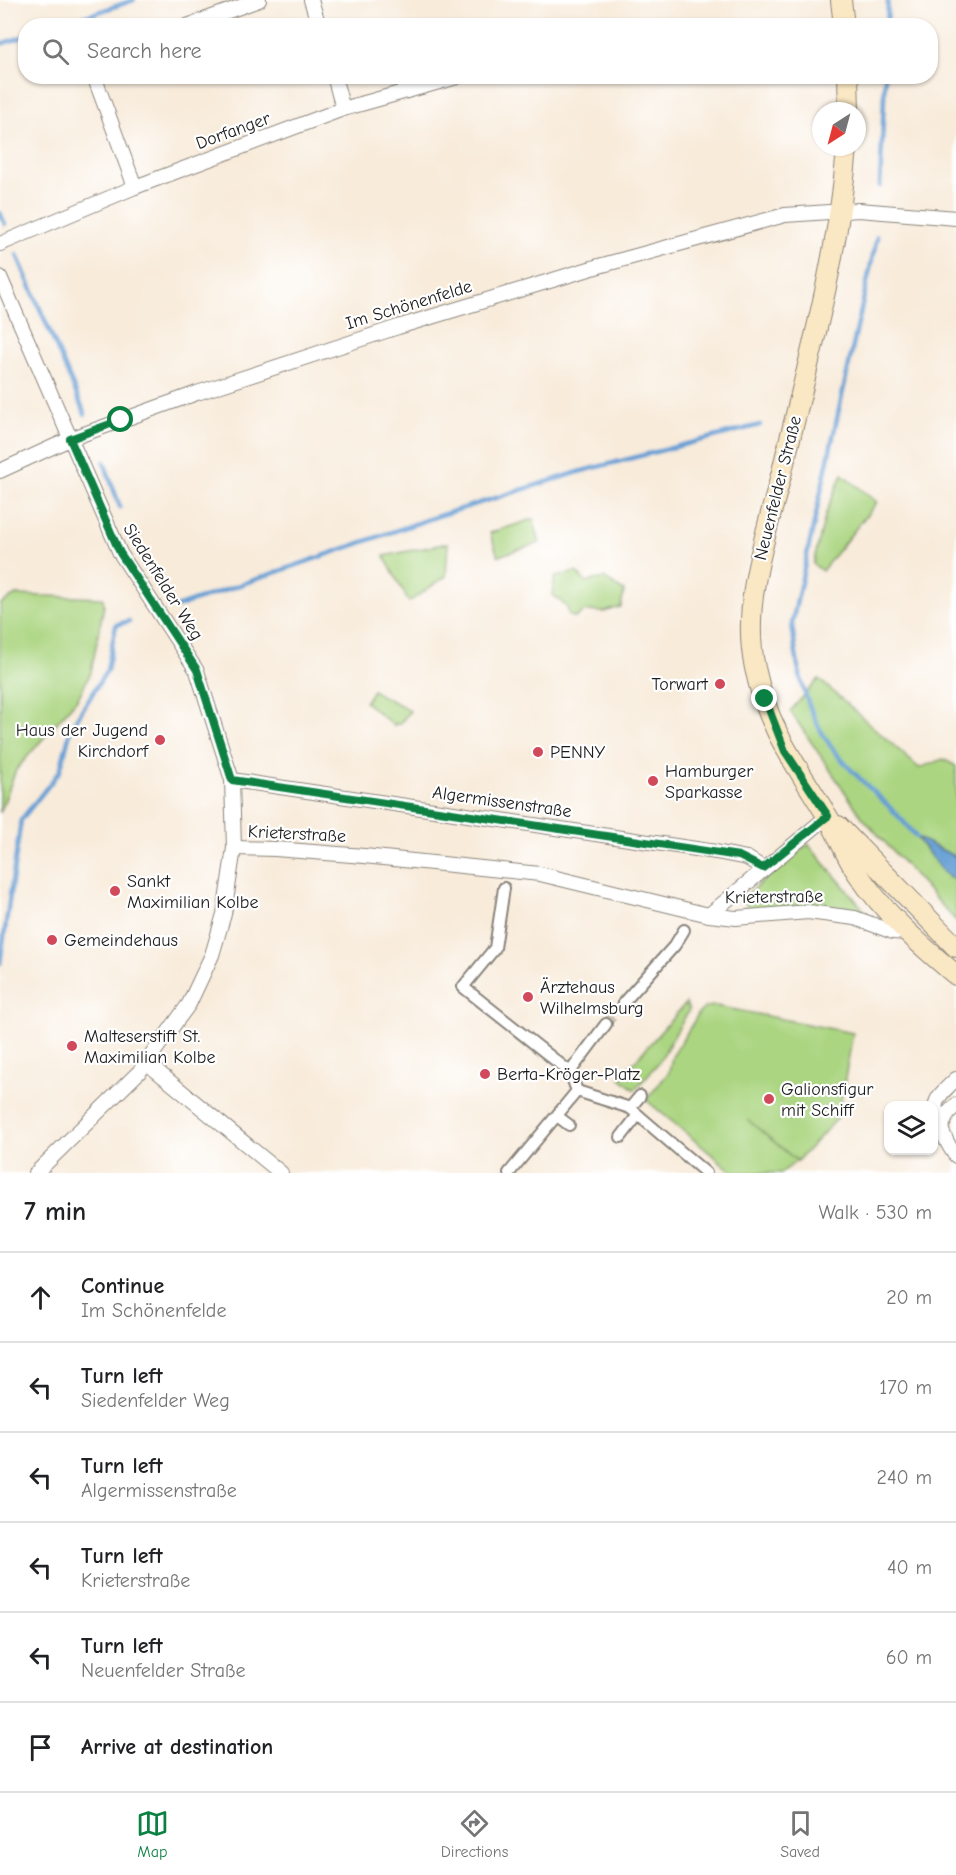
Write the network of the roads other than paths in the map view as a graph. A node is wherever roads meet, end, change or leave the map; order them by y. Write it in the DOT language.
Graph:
graph roads {
  1 [pos="259,0"];
  2 [pos="311,0"];
  3 [pos="841,0"];
  4 [pos="209,18"];
  5 [pos="317,18"];
  6 [pos="843,18"];
  7 [pos="97,84"];
  8 [pos="336,84"];
  9 [pos="432,84"];
  10 [pos="848,84"];
  11 [pos="849,102"];
  12 [pos="343,109"];
  13 [pos="846,156"];
  14 [pos="135,187"];
  15 [pos="839,209"];
  16 [pos="956,218"];
  17 [pos="0,244"];
  18 [pos="0,277"];
  19 [pos="70,439"];
  20 [pos="0,471"];
  21 [pos="232,780"];
  22 [pos="828,816"];
  23 [pos="234,848"];
  24 [pos="763,868"];
  25 [pos="504,888"];
  26 [pos="709,915"];
  27 [pos="684,930"];
  28 [pos="909,933"];
  29 [pos="956,947"];
  30 [pos="956,975"];
  31 [pos="624,1002"];
  32 [pos="606,1024"];
  33 [pos="147,1063"];
  34 [pos="570,1072"];
  35 [pos="956,1079"];
  36 [pos="577,1092"];
  37 [pos="640,1096"];
  38 [pos="956,1105"];
  39 [pos="634,1112"];
  40 [pos="557,1116"];
  41 [pos="569,1125"];
  42 [pos="941,1128"];
  43 [pos="621,1137"];
  44 [pos="956,1156"];
  45 [pos="511,1172"];
  46 [pos="36,1173"];
  47 [pos="281,1173"];
  48 [pos="706,1173"];
  1 -- 4 [label="street"];
  2 -- 5 [label="street"];
  3 -- 6 [label="main road"];
  7 -- 14 [label="street"];
  8 -- 12 [label="street"];
  9 -- 12 [label="street, Dorfanger"];
  10 -- 11 [label="main road"];
  12 -- 14 [label="street, Dorfanger"];
  13 -- 15 [label="main road, Neuenfelder Straße"];
  14 -- 17 [label="street, Dorfanger"];
  15 -- 16 [label="street, Im Schönenfelde"];
  15 -- 19 [label="street, Im Schönenfelde"];
  15 -- 22 [label="main road, Neuenfelder Straße"];
  18 -- 19 [label="street, Siedenfelder Weg"];
  19 -- 20 [label="street, Im Schönenfelde"];
  19 -- 21 [label="street, Siedenfelder Weg"];
  21 -- 23 [label="street, Siedenfelder Weg"];
  21 -- 24 [label="street, Algermissenstraße"];
  22 -- 24 [label="street, Krieterstraße"];
  22 -- 28 [label="main road, Neuenfelder Straße"];
  22 -- 29 [label="main road, Neuenfelder Straße"];
  23 -- 26 [label="street, Krieterstraße"];
  23 -- 33 [label="street, Krieterstraße"];
  24 -- 26 [label="street, Krieterstraße"];
  25 -- 34 [label="street"];
  26 -- 28 [label="street, Krieterstraße"];
  27 -- 31 [label="street"];
  28 -- 30 [label="main road, Neuenfelder Straße"];
  32 -- 34 [label="street"];
  33 -- 46 [label="street, Krieterstraße"];
  33 -- 47 [label="street"];
  34 -- 36 [label="street"];
  35 -- 42 [label="street"];
  36 -- 39 [label="street"];
  36 -- 40 [label="street"];
  37 -- 39 [label="street"];
  38 -- 42 [label="street"];
  39 -- 43 [label="street"];
  39 -- 48 [label="street"];
  40 -- 41 [label="street"];
  40 -- 45 [label="street"];
  42 -- 44 [label="street"];
}
